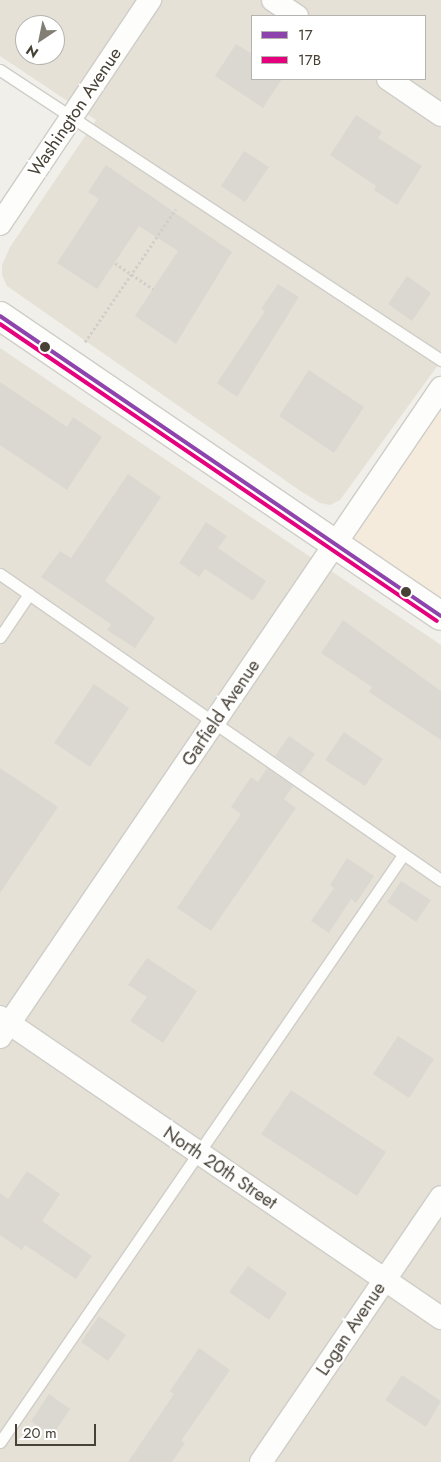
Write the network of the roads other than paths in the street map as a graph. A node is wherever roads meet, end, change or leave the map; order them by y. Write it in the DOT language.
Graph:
graph roads {
  1 [pos="150,0"];
  2 [pos="273,0"];
  3 [pos="295,15"];
  4 [pos="0,70"];
  5 [pos="390,80"];
  6 [pos="441,114"];
  7 [pos="71,118"];
  8 [pos="0,224"];
  9 [pos="0,316"];
  10 [pos="441,360"];
  11 [pos="441,388"];
  12 [pos="335,544"];
  13 [pos="0,574"];
  14 [pos="29,594"];
  15 [pos="441,616"];
  16 [pos="0,637"];
  17 [pos="213,724"];
  18 [pos="403,856"];
  19 [pos="441,880"];
  20 [pos="3,1026"];
  21 [pos="199,1154"];
  22 [pos="441,1197"];
  23 [pos="385,1279"];
  24 [pos="441,1318"];
  25 [pos="0,1442"];
  26 [pos="261,1462"];
  1 -- 7 [label="street, Washington Avenue"];
  2 -- 3 [label="street"];
  4 -- 7 [label="lane"];
  5 -- 6 [label="street"];
  7 -- 8 [label="street, Washington Avenue"];
  7 -- 10 [label="lane"];
  9 -- 12 [label="street"];
  11 -- 12 [label="street, Garfield Avenue"];
  12 -- 15 [label="street"];
  12 -- 17 [label="street, Garfield Avenue"];
  13 -- 14 [label="lane"];
  14 -- 16 [label="lane"];
  14 -- 17 [label="lane"];
  17 -- 18 [label="lane"];
  17 -- 20 [label="street, Garfield Avenue"];
  18 -- 19 [label="lane"];
  18 -- 21 [label="lane"];
  20 -- 21 [label="street, North 20th Street"];
  21 -- 23 [label="street, North 20th Street"];
  21 -- 25 [label="lane"];
  22 -- 23 [label="street, Logan Avenue"];
  23 -- 24 [label="street, North 20th Street"];
  23 -- 26 [label="street, Logan Avenue"];
}
